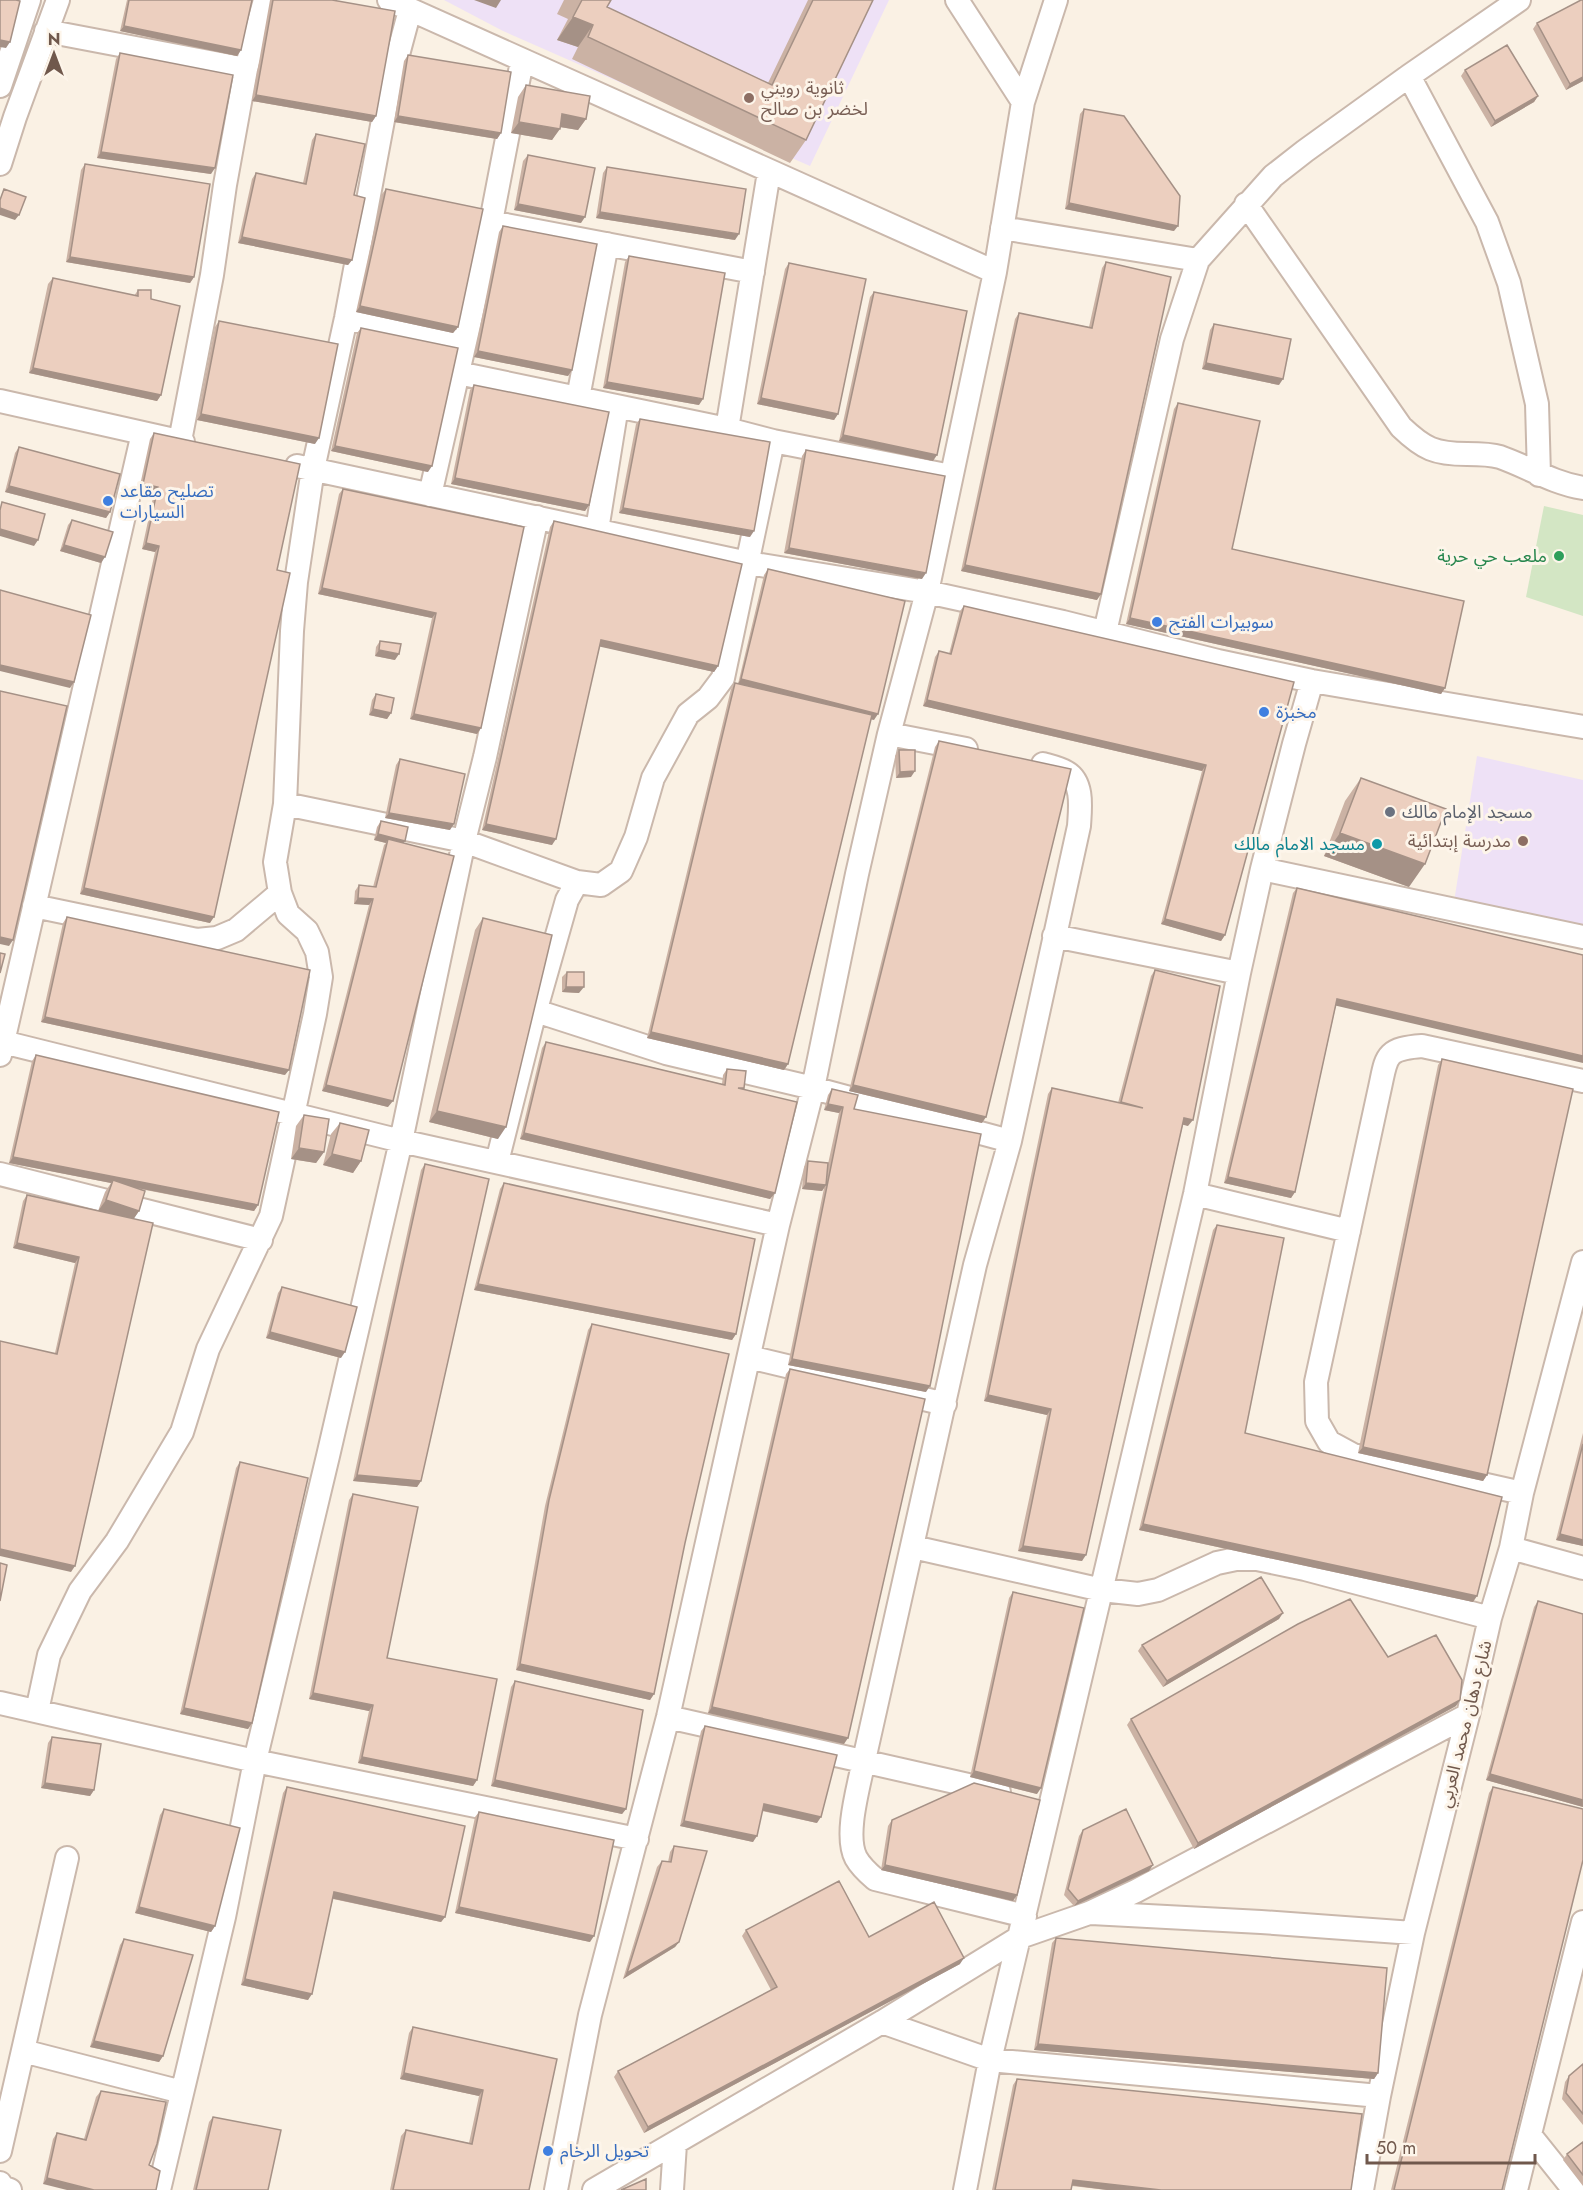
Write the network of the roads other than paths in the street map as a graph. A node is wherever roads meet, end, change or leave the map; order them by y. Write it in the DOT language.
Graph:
graph roads {
  1 [pos="28,0"];
  2 [pos="58,0"];
  3 [pos="265,0"];
  4 [pos="389,0"];
  5 [pos="957,0"];
  6 [pos="1056,0"];
  7 [pos="1516,1"];
  8 [pos="410,10"];
  9 [pos="46,32"];
  10 [pos="522,61"];
  11 [pos="246,69"];
  12 [pos="1409,76"];
  13 [pos="0,86"];
  14 [pos="1023,102"];
  15 [pos="0,164"];
  16 [pos="769,172"];
  17 [pos="1246,204"];
  18 [pos="490,222"];
  19 [pos="1002,228"];
  20 [pos="607,244"];
  21 [pos="1198,260"];
  22 [pos="753,272"];
  23 [pos="995,272"];
  24 [pos="346,318"];
  25 [pos="464,343"];
  26 [pos="458,373"];
  27 [pos="578,398"];
  28 [pos="0,401"];
  29 [pos="617,406"];
  30 [pos="727,429"];
  31 [pos="143,433"];
  32 [pos="773,441"];
  33 [pos="278,462"];
  34 [pos="313,469"];
  35 [pos="1539,475"];
  36 [pos="951,476"];
  37 [pos="1583,488"];
  38 [pos="430,495"];
  39 [pos="537,517"];
  40 [pos="597,530"];
  41 [pos="748,564"];
  42 [pos="927,592"];
  43 [pos="1105,632"];
  44 [pos="1312,681"];
  45 [pos="1583,727"];
  46 [pos="889,734"];
  47 [pos="982,752"];
  48 [pos="1017,759"];
  49 [pos="285,804"];
  50 [pos="464,841"];
  51 [pos="1262,869"];
  52 [pos="577,882"];
  53 [pos="280,893"];
  54 [pos="34,906"];
  55 [pos="1054,936"];
  56 [pos="1583,937"];
  57 [pos="1239,973"];
  58 [pos="536,1011"];
  59 [pos="2,1048"];
  60 [pos="1583,1081"];
  61 [pos="813,1088"];
  62 [pos="292,1114"];
  63 [pos="400,1141"];
  64 [pos="1010,1141"];
  65 [pos="497,1162"];
  66 [pos="0,1174"];
  67 [pos="1195,1194"];
  68 [pos="778,1225"];
  69 [pos="1349,1231"];
  70 [pos="261,1240"];
  71 [pos="1583,1262"];
  72 [pos="748,1358"];
  73 [pos="945,1404"];
  74 [pos="1522,1493"];
  75 [pos="913,1547"];
  76 [pos="1511,1548"];
  77 [pos="1583,1568"];
  78 [pos="1102,1590"];
  79 [pos="1490,1618"];
  80 [pos="0,1703"];
  81 [pos="37,1711"];
  82 [pos="1468,1715"];
  83 [pos="668,1717"];
  84 [pos="864,1760"];
  85 [pos="255,1761"];
  86 [pos="1050,1805"];
  87 [pos="637,1839"];
  88 [pos="67,1858"];
  89 [pos="1089,1913"];
  90 [pos="1583,1922"];
  91 [pos="1022,1927"];
  92 [pos="1413,1932"];
  93 [pos="1577,1977"];
  94 [pos="882,2022"];
  95 [pos="23,2051"];
  96 [pos="990,2060"];
  97 [pos="182,2092"];
  98 [pos="1379,2096"];
  99 [pos="1530,2135"];
  100 [pos="675,2144"];
  101 [pos="0,2151"];
  102 [pos="0,2183"];
  103 [pos="10,2190"];
  104 [pos="159,2190"];
  105 [pos="556,2190"];
  106 [pos="594,2190"];
  107 [pos="672,2190"];
  108 [pos="964,2190"];
  109 [pos="1362,2190"];
  110 [pos="1516,2190"];
  111 [pos="1575,2190"];
  1 -- 13 [label="street"];
  2 -- 9 [label="street"];
  3 -- 11 [label="street"];
  4 -- 8 [label="street"];
  5 -- 14 [label="street"];
  6 -- 14 [label="street"];
  7 -- 12 [label="street"];
  8 -- 10 [label="street"];
  8 -- 24 [label="street"];
  9 -- 11 [label="street"];
  9 -- 15 [label="street"];
  10 -- 16 [label="street"];
  10 -- 18 [label="street"];
  11 -- 31 [label="street"];
  12 -- 17 [label="street"];
  12 -- 35 [label="street"];
  14 -- 19 [label="street"];
  16 -- 22 [label="street"];
  16 -- 23 [label="street"];
  17 -- 21 [label="street"];
  17 -- 35 [label="street"];
  18 -- 20 [label="street"];
  18 -- 25 [label="street"];
  19 -- 21 [label="street"];
  19 -- 23 [label="street"];
  20 -- 22 [label="street"];
  20 -- 27 [label="street"];
  21 -- 43 [label="street"];
  22 -- 30 [label="street"];
  23 -- 36 [label="street"];
  24 -- 25 [label="street"];
  24 -- 34 [label="street"];
  25 -- 26 [label="street"];
  26 -- 27 [label="street"];
  26 -- 38 [label="street"];
  27 -- 29 [label="street"];
  28 -- 31 [label="street"];
  29 -- 30 [label="street"];
  29 -- 40 [label="street"];
  30 -- 32 [label="street"];
  31 -- 54 [label="street"];
  32 -- 36 [label="street"];
  32 -- 41 [label="street"];
  33 -- 34 [label="street"];
  34 -- 38 [label="street"];
  34 -- 49 [label="street"];
  35 -- 37 [label="street"];
  36 -- 42 [label="street"];
  38 -- 39 [label="street"];
  39 -- 40 [label="street"];
  39 -- 50 [label="street"];
  40 -- 41 [label="street"];
  41 -- 42 [label="street"];
  41 -- 52 [label="street"];
  42 -- 43 [label="street"];
  42 -- 46 [label="street"];
  43 -- 44 [label="street"];
  44 -- 45 [label="street"];
  44 -- 51 [label="street"];
  46 -- 47 [label="street"];
  46 -- 61 [label="street"];
  48 -- 55 [label="street"];
  49 -- 50 [label="street"];
  49 -- 53 [label="street"];
  50 -- 52 [label="street"];
  50 -- 63 [label="street"];
  51 -- 56 [label="street"];
  51 -- 57 [label="street"];
  52 -- 58 [label="street"];
  53 -- 54 [label="street"];
  53 -- 62 [label="street"];
  54 -- 59 [label="street"];
  55 -- 57 [label="street"];
  55 -- 64 [label="street"];
  57 -- 67 [label="street"];
  58 -- 61 [label="street"];
  58 -- 65 [label="street"];
  59 -- 62 [label="street"];
  60 -- 69 [label="street"];
  61 -- 64 [label="street"];
  61 -- 68 [label="street"];
  62 -- 63 [label="street"];
  62 -- 70 [label="street"];
  63 -- 65 [label="street"];
  63 -- 85 [label="street"];
  64 -- 73 [label="street"];
  65 -- 68 [label="street"];
  66 -- 70 [label="street"];
  67 -- 69 [label="street"];
  67 -- 78 [label="street"];
  68 -- 72 [label="street"];
  69 -- 74 [label="street"];
  70 -- 81 [label="street"];
  71 -- 74 [label="street, شارع دهان محمد العربي"];
  72 -- 73 [label="street"];
  72 -- 83 [label="street"];
  73 -- 75 [label="street"];
  74 -- 76 [label="street, شارع دهان محمد العربي"];
  75 -- 78 [label="street"];
  75 -- 84 [label="street"];
  76 -- 77 [label="street"];
  76 -- 79 [label="street, شارع دهان محمد العربي"];
  78 -- 79 [label="street"];
  78 -- 86 [label="street"];
  79 -- 82 [label="street, شارع دهان محمد العربي"];
  80 -- 81 [label="street"];
  81 -- 85 [label="street"];
  82 -- 89 [label="street"];
  82 -- 92 [label="street, شارع دهان محمد العربي"];
  83 -- 84 [label="street"];
  83 -- 87 [label="street"];
  84 -- 86 [label="street"];
  84 -- 91 [label="street"];
  85 -- 87 [label="street"];
  85 -- 97 [label="street"];
  86 -- 91 [label="street"];
  87 -- 105 [label="street"];
  88 -- 95 [label="street"];
  89 -- 91 [label="street"];
  89 -- 92 [label="street"];
  90 -- 93 [label="street"];
  91 -- 94 [label="street"];
  91 -- 96 [label="street"];
  92 -- 98 [label="street, شارع دهان محمد العربي"];
  93 -- 99 [label="street"];
  94 -- 96 [label="street"];
  94 -- 100 [label="street"];
  95 -- 97 [label="street"];
  95 -- 101 [label="street"];
  96 -- 98 [label="street"];
  96 -- 108 [label="street"];
  97 -- 104 [label="street"];
  98 -- 109 [label="street, شارع دهان محمد العربي"];
  99 -- 110 [label="street"];
  99 -- 111 [label="street"];
  100 -- 106 [label="street"];
  100 -- 107 [label="street"];
  102 -- 103 [label="street"];
}
